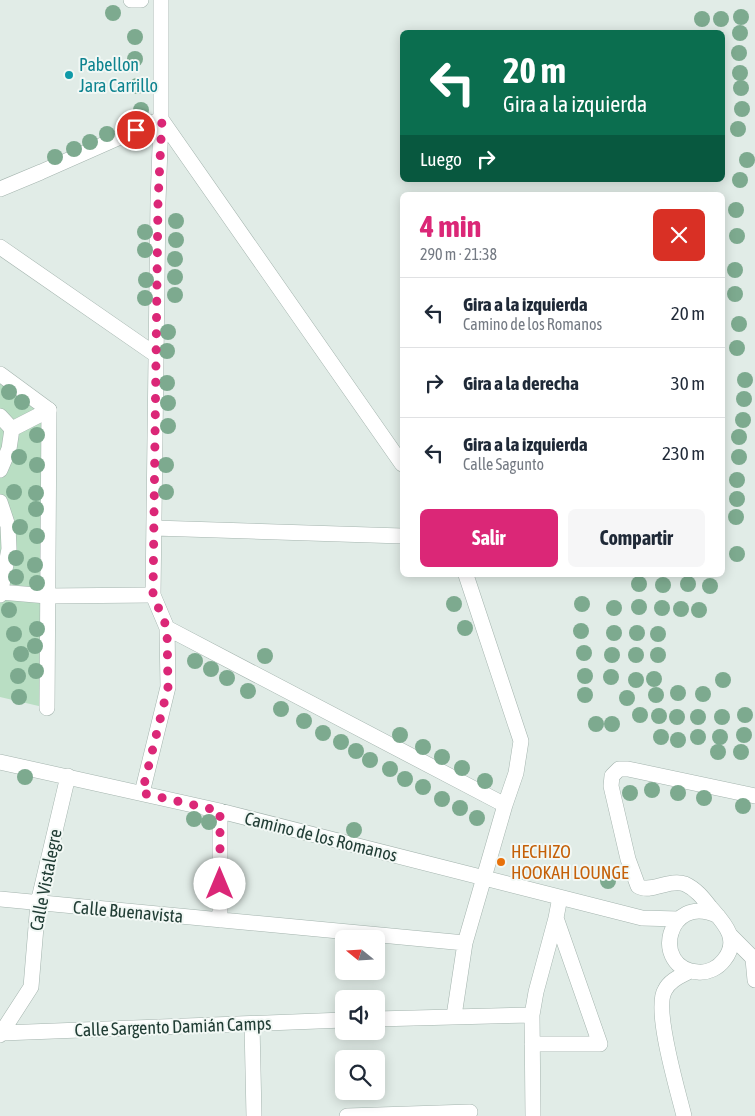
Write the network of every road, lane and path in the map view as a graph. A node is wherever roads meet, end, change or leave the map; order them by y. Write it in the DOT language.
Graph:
graph roads {
  1 [pos="131,0"];
  2 [pos="141,0"];
  3 [pos="161,0"];
  4 [pos="162,119"];
  5 [pos="0,189"];
  6 [pos="0,247"];
  7 [pos="156,355"];
  8 [pos="0,374"];
  9 [pos="49,410"];
  10 [pos="0,416"];
  11 [pos="12,429"];
  12 [pos="400,461"];
  13 [pos="0,470"];
  14 [pos="0,502"];
  15 [pos="154,528"];
  16 [pos="400,536"];
  17 [pos="467,577"];
  18 [pos="0,593"];
  19 [pos="153,595"];
  20 [pos="47,596"];
  21 [pos="167,628"];
  22 [pos="47,708"];
  23 [pos="0,762"];
  24 [pos="68,776"];
  25 [pos="142,793"];
  26 [pos="755,796"];
  27 [pos="505,805"];
  28 [pos="220,811"];
  29 [pos="483,878"];
  30 [pos="560,897"];
  31 [pos="0,900"];
  32 [pos="38,903"];
  33 [pos="718,916"];
  34 [pos="556,918"];
  35 [pos="642,918"];
  36 [pos="678,919"];
  37 [pos="220,920"];
  38 [pos="669,938"];
  39 [pos="733,938"];
  40 [pos="465,943"];
  41 [pos="755,943"];
  42 [pos="725,960"];
  43 [pos="754,960"];
  44 [pos="690,971"];
  45 [pos="755,980"];
  46 [pos="532,1015"];
  47 [pos="454,1016"];
  48 [pos="385,1019"];
  49 [pos="335,1020"];
  50 [pos="252,1024"];
  51 [pos="1,1034"];
  52 [pos="532,1044"];
  53 [pos="470,1112"];
  54 [pos="254,1116"];
  55 [pos="347,1116"];
  56 [pos="533,1116"];
  57 [pos="684,1116"];
  1 -- 2 [label="street"];
  3 -- 4 [label="street"];
  4 -- 5 [label="street"];
  4 -- 7 [label="street"];
  4 -- 12 [label="street"];
  6 -- 7 [label="street"];
  7 -- 15 [label="street"];
  8 -- 9 [label="street"];
  9 -- 11 [label="street"];
  9 -- 20 [label="street"];
  10 -- 11 [label="street"];
  11 -- 13 [label="street"];
  14 -- 18 [label="street"];
  15 -- 16 [label="street"];
  15 -- 19 [label="street"];
  17 -- 27 [label="street"];
  18 -- 20 [label="street"];
  19 -- 20 [label="street"];
  19 -- 21 [label="street"];
  20 -- 22 [label="street"];
  21 -- 25 [label="street"];
  21 -- 27 [label="street"];
  23 -- 24 [label="street, Camino de los Romanos"];
  24 -- 25 [label="street, Camino de los Romanos"];
  24 -- 32 [label="street, Calle Vistalegre"];
  25 -- 28 [label="street, Camino de los Romanos"];
  26 -- 33 [label="street"];
  27 -- 29 [label="street"];
  28 -- 29 [label="street, Camino de los Romanos"];
  28 -- 37 [label="street"];
  29 -- 30 [label="street, Camino de los Romanos"];
  29 -- 40 [label="street"];
  30 -- 34 [label="street"];
  30 -- 35 [label="street, Camino de los Romanos"];
  31 -- 32 [label="street, Calle Buenavista"];
  32 -- 37 [label="street, Calle Buenavista"];
  32 -- 51 [label="street, Calle Vistalegre"];
  33 -- 36 [label="street"];
  33 -- 39 [label="street"];
  34 -- 46 [label="street"];
  34 -- 52 [label="street"];
  35 -- 36 [label="street, Camino de los Romanos"];
  35 -- 38 [label="street, Camino de los Romanos"];
  36 -- 38 [label="street"];
  37 -- 40 [label="street, Calle Buenavista"];
  38 -- 44 [label="street"];
  39 -- 41 [label="street"];
  39 -- 42 [label="street"];
  39 -- 43 [label="street"];
  40 -- 47 [label="street"];
  42 -- 43 [label="street"];
  42 -- 44 [label="street"];
  43 -- 45 [label="street"];
  44 -- 57 [label="street"];
  46 -- 47 [label="street"];
  46 -- 52 [label="street"];
  47 -- 48 [label="street"];
  49 -- 50 [label="street, Calle Sargento Damián Camps"];
  50 -- 51 [label="street, Calle Sargento Damián Camps"];
  50 -- 54 [label="street"];
  52 -- 56 [label="street"];
  53 -- 55 [label="street"];
}
